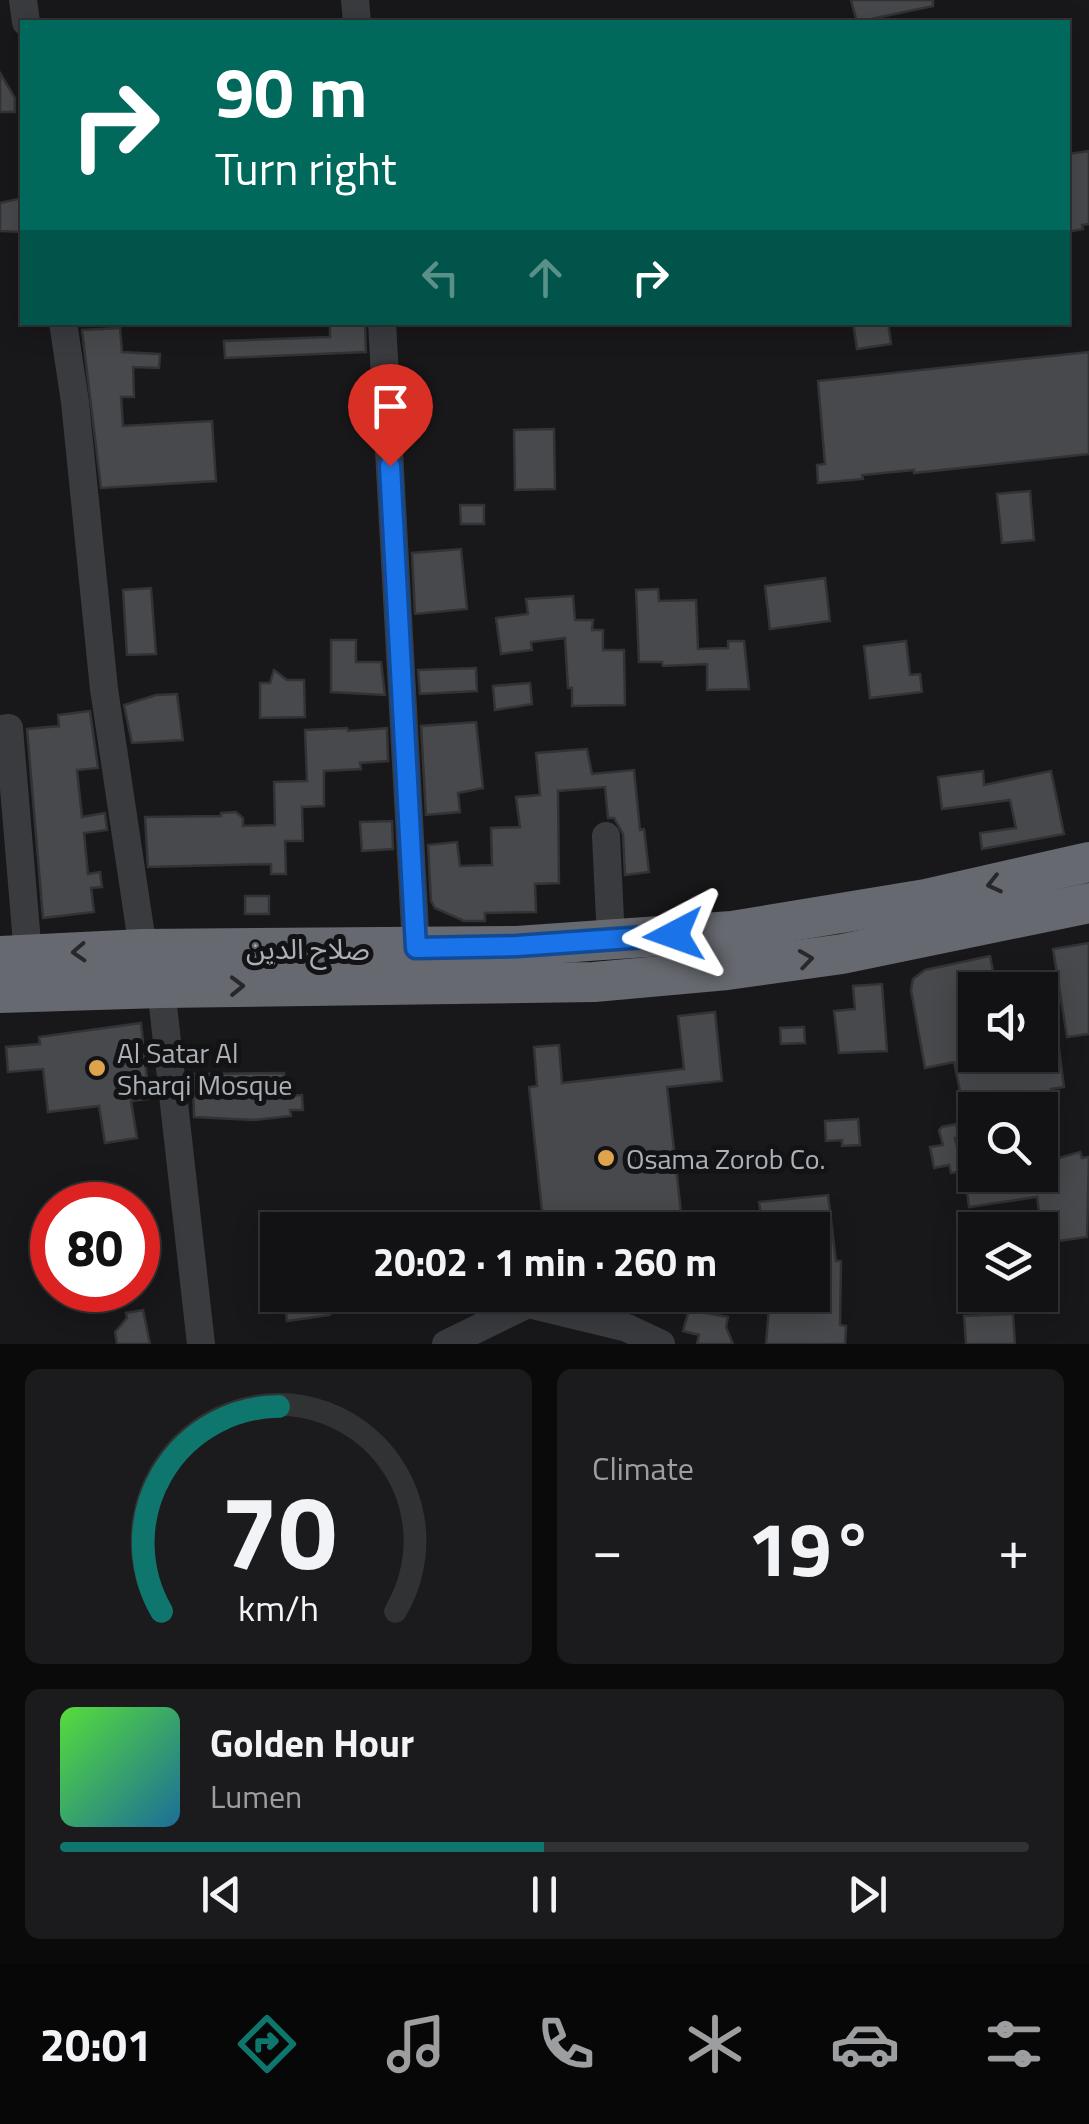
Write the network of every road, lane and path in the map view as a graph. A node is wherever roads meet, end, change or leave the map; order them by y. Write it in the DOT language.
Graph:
graph roads {
  1 [pos="64,325"];
  2 [pos="382,325"];
  3 [pos="0,729"];
  4 [pos="606,836"];
  5 [pos="1089,862"];
  6 [pos="1089,903"];
  7 [pos="608,940"];
  8 [pos="144,948"];
  9 [pos="416,948"];
  10 [pos="730,951"];
  11 [pos="14,955"];
  12 [pos="594,982"];
  13 [pos="161,988"];
  14 [pos="0,994"];
  15 [pos="201,1344"];
  16 [pos="446,1344"];
  17 [pos="660,1344"];
  1 -- 8 [label="street"];
  2 -- 9 [label="street"];
  3 -- 11 [label="street"];
  4 -- 7 [label="street"];
  5 -- 10 [label="highway, صلاح الدين, one-way"];
  10 -- 6 [label="highway, صلاح الدين, one-way"];
  7 -- 9 [label="highway, صلاح الدين"];
  7 -- 10 [label="highway, صلاح الدين"];
  7 -- 12 [label="highway"];
  8 -- 9 [label="highway, صلاح الدين"];
  8 -- 11 [label="highway, صلاح الدين, one-way"];
  10 -- 12 [label="highway, صلاح الدين"];
  13 -- 12 [label="highway, صلاح الدين, one-way"];
  13 -- 14 [label="highway, صلاح الدين"];
  13 -- 15 [label="street"];
  16 -- 17 [label="street"];
}
